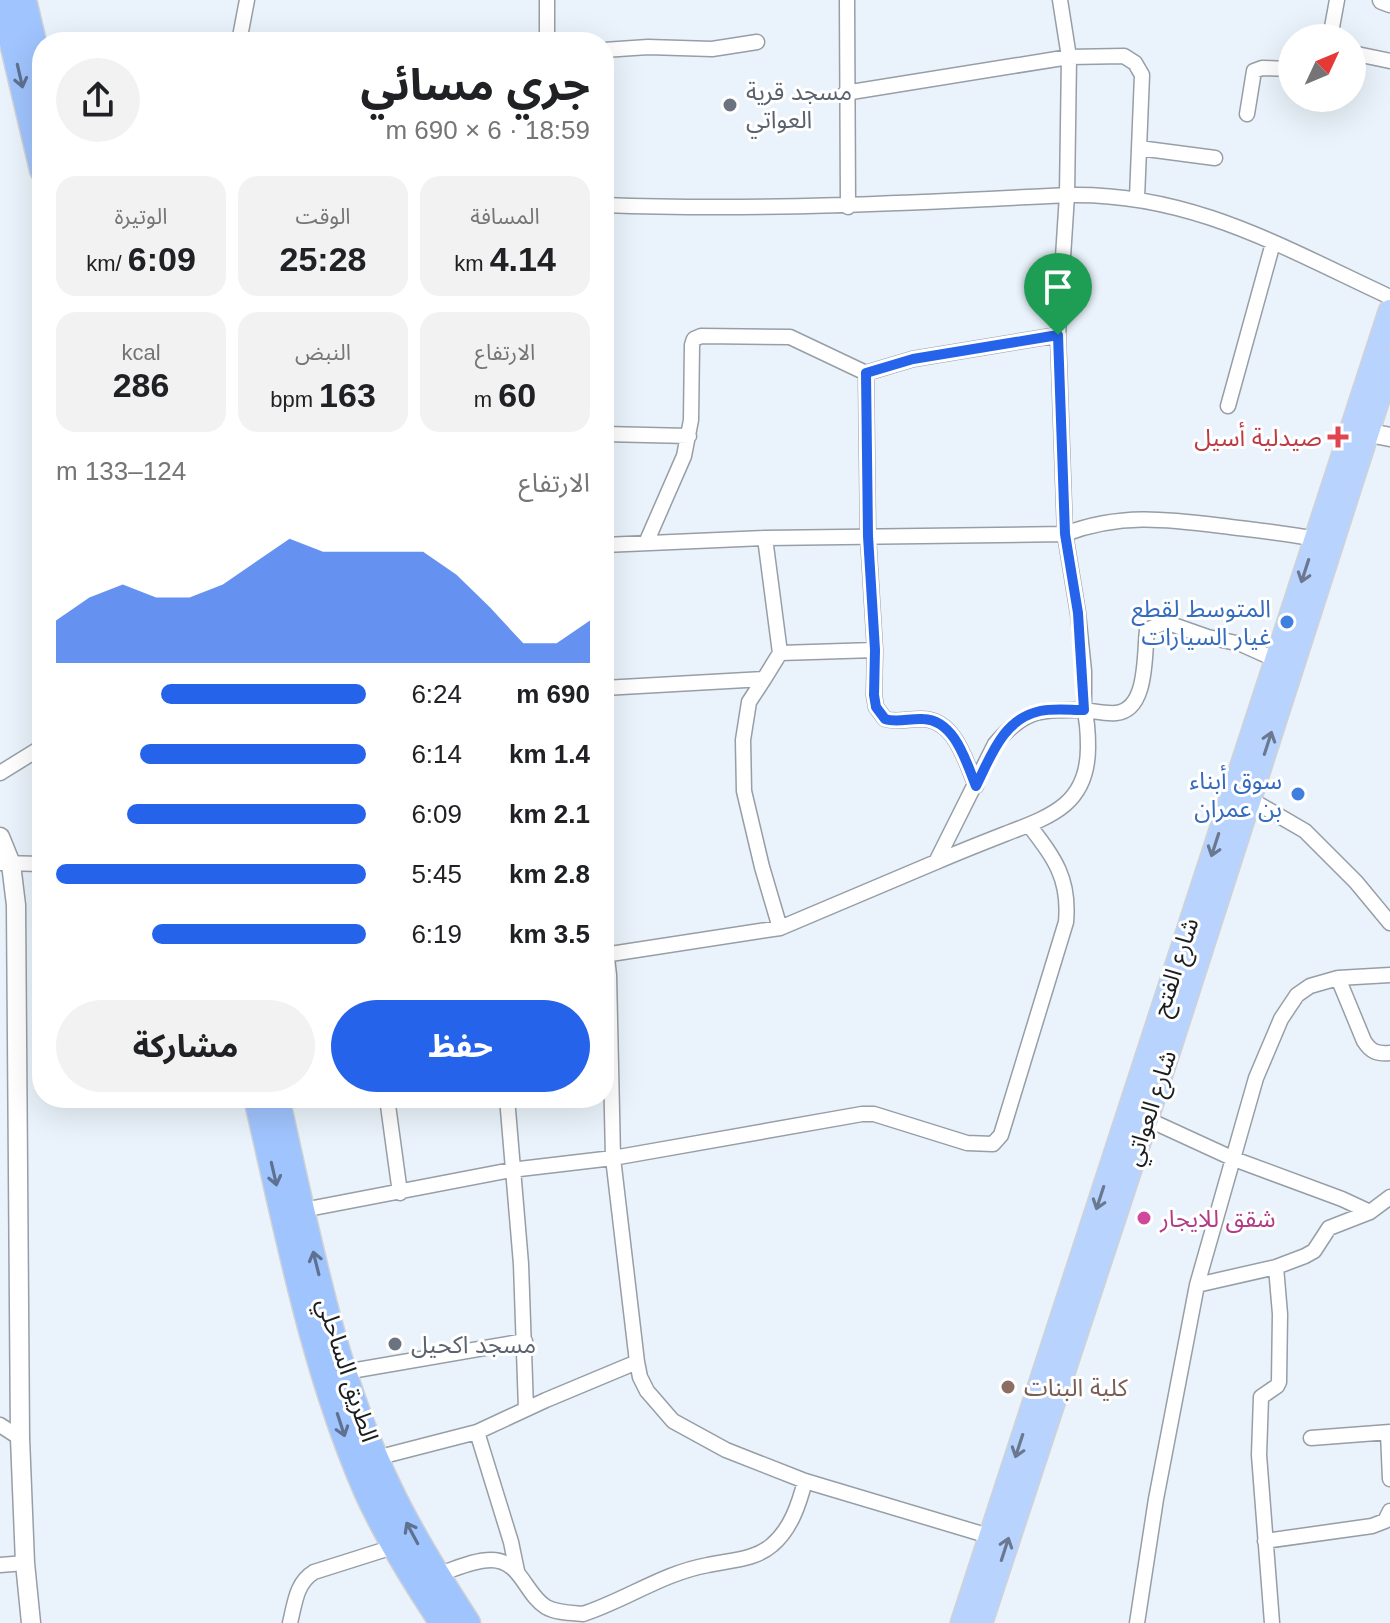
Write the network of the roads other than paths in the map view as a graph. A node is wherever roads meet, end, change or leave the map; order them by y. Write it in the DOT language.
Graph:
graph roads {
  1 [pos="247,0"];
  2 [pos="547,0"];
  3 [pos="847,0"];
  4 [pos="1060,0"];
  5 [pos="1337,0"];
  6 [pos="1382,0"];
  7 [pos="20,1"];
  8 [pos="1390,3"];
  9 [pos="1333,24"];
  10 [pos="241,32"];
  11 [pos="547,32"];
  12 [pos="32,42"];
  13 [pos="757,42"];
  14 [pos="614,49"];
  15 [pos="1366,56"];
  16 [pos="1069,57"];
  17 [pos="1390,61"];
  18 [pos="1278,69"];
  19 [pos="32,93"];
  20 [pos="845,93"];
  21 [pos="1247,114"];
  22 [pos="1139,148"];
  23 [pos="1215,158"];
  24 [pos="1067,195"];
  25 [pos="1137,198"];
  26 [pos="614,205"];
  27 [pos="848,207"];
  28 [pos="1273,243"];
  29 [pos="1390,297"];
  30 [pos="1390,311"];
  31 [pos="1058,335"];
  32 [pos="1390,363"];
  33 [pos="866,373"];
  34 [pos="1228,406"];
  35 [pos="1370,433"];
  36 [pos="614,434"];
  37 [pos="689,436"];
  38 [pos="1065,534"];
  39 [pos="868,536"];
  40 [pos="765,538"];
  41 [pos="1315,539"];
  42 [pos="646,543"];
  43 [pos="614,545"];
  44 [pos="875,650"];
  45 [pos="780,653"];
  46 [pos="1284,663"];
  47 [pos="764,679"];
  48 [pos="614,687"];
  49 [pos="1084,710"];
  50 [pos="32,753"];
  51 [pos="0,773"];
  52 [pos="976,786"];
  53 [pos="1250,799"];
  54 [pos="1029,825"];
  55 [pos="0,837"];
  56 [pos="936,862"];
  57 [pos="6,864"];
  58 [pos="32,864"];
  59 [pos="1390,923"];
  60 [pos="780,928"];
  61 [pos="614,954"];
  62 [pos="1390,975"];
  63 [pos="1338,978"];
  64 [pos="1390,1053"];
  65 [pos="258,1108"];
  66 [pos="279,1108"];
  67 [pos="388,1108"];
  68 [pos="508,1108"];
  69 [pos="611,1108"];
  70 [pos="1147,1119"];
  71 [pos="613,1158"];
  72 [pos="1234,1159"];
  73 [pos="511,1170"];
  74 [pos="400,1193"];
  75 [pos="1390,1197"];
  76 [pos="303,1210"];
  77 [pos="1370,1212"];
  78 [pos="1276,1267"];
  79 [pos="1197,1285"];
  80 [pos="1078,1295"];
  81 [pos="525,1341"];
  82 [pos="637,1362"];
  83 [pos="345,1372"];
  84 [pos="526,1409"];
  85 [pos="0,1425"];
  86 [pos="477,1432"];
  87 [pos="1389,1432"];
  88 [pos="20,1438"];
  89 [pos="1311,1438"];
  90 [pos="376,1458"];
  91 [pos="1390,1479"];
  92 [pos="805,1481"];
  93 [pos="1390,1511"];
  94 [pos="989,1536"];
  95 [pos="1265,1541"];
  96 [pos="393,1547"];
  97 [pos="25,1563"];
  98 [pos="0,1565"];
  99 [pos="517,1571"];
  100 [pos="436,1575"];
  101 [pos="31,1623"];
  102 [pos="290,1623"];
  103 [pos="442,1623"];
  104 [pos="468,1623"];
  105 [pos="962,1623"];
  106 [pos="981,1623"];
  107 [pos="1137,1623"];
  108 [pos="1272,1623"];
  1 -- 10 [label="street"];
  2 -- 11 [label="street"];
  3 -- 20 [label="street"];
  4 -- 16 [label="street"];
  5 -- 9 [label="street"];
  6 -- 8 [label="street"];
  7 -- 12 [label="highway"];
  7 -- 19 [label="highway, one-way"];
  13 -- 14 [label="street"];
  15 -- 17 [label="street"];
  16 -- 20 [label="street"];
  16 -- 22 [label="street"];
  16 -- 24 [label="street"];
  18 -- 21 [label="street"];
  20 -- 27 [label="street"];
  22 -- 23 [label="street"];
  22 -- 25 [label="street"];
  24 -- 25 [label="street"];
  24 -- 27 [label="street"];
  24 -- 31 [label="street"];
  25 -- 28 [label="street"];
  26 -- 27 [label="street"];
  28 -- 29 [label="street"];
  28 -- 34 [label="street"];
  30 -- 35 [label="main road, شارع الفتح"];
  31 -- 33 [label="street"];
  31 -- 38 [label="street"];
  32 -- 35 [label="main road, شارع العواتي"];
  33 -- 37 [label="street"];
  33 -- 39 [label="street"];
  35 -- 41 [label="main road, شارع الفتح"];
  35 -- 46 [label="main road, شارع العواتي"];
  36 -- 37 [label="street"];
  37 -- 42 [label="street"];
  38 -- 39 [label="street"];
  38 -- 41 [label="street"];
  38 -- 49 [label="street"];
  39 -- 40 [label="street"];
  39 -- 44 [label="street"];
  40 -- 42 [label="street"];
  40 -- 45 [label="street"];
  41 -- 46 [label="main road, شارع الفتح, one-way"];
  42 -- 43 [label="street"];
  44 -- 45 [label="street"];
  44 -- 52 [label="street"];
  45 -- 47 [label="street"];
  46 -- 49 [label="street"];
  53 -- 46 [label="main road, شارع العواتي, one-way"];
  46 -- 80 [label="main road, شارع الفتح, one-way"];
  47 -- 48 [label="street"];
  47 -- 60 [label="street"];
  49 -- 52 [label="street"];
  49 -- 54 [label="street"];
  50 -- 51 [label="street"];
  52 -- 56 [label="street"];
  53 -- 59 [label="street"];
  53 -- 70 [label="main road, شارع العواتي"];
  54 -- 56 [label="street"];
  54 -- 71 [label="street"];
  55 -- 57 [label="street"];
  56 -- 60 [label="street"];
  57 -- 58 [label="street"];
  57 -- 88 [label="street"];
  60 -- 61 [label="street"];
  62 -- 63 [label="street"];
  63 -- 64 [label="street"];
  63 -- 72 [label="street"];
  65 -- 96 [label="highway, الطريق الساحلي, one-way"];
  66 -- 76 [label="highway, الطريق الساحلي"];
  67 -- 74 [label="street"];
  68 -- 73 [label="street"];
  69 -- 71 [label="street"];
  70 -- 72 [label="street"];
  70 -- 80 [label="main road, شارع العواتي"];
  71 -- 73 [label="street"];
  71 -- 82 [label="street"];
  72 -- 77 [label="street"];
  72 -- 79 [label="street"];
  73 -- 74 [label="street"];
  73 -- 81 [label="street"];
  74 -- 76 [label="street"];
  75 -- 77 [label="street"];
  83 -- 76 [label="highway, الطريق الساحلي, one-way"];
  77 -- 78 [label="street"];
  78 -- 79 [label="street"];
  78 -- 95 [label="street"];
  79 -- 107 [label="street"];
  80 -- 94 [label="main road, شارع الفتح, one-way"];
  106 -- 80 [label="main road, شارع العواتي, one-way"];
  81 -- 83 [label="street"];
  81 -- 84 [label="street"];
  82 -- 84 [label="street"];
  82 -- 92 [label="street"];
  83 -- 90 [label="highway, الطريق الساحلي"];
  84 -- 86 [label="street"];
  85 -- 88 [label="street"];
  86 -- 90 [label="street"];
  86 -- 99 [label="street"];
  87 -- 89 [label="street"];
  87 -- 91 [label="street"];
  88 -- 97 [label="street"];
  100 -- 90 [label="highway, الطريق الساحلي, one-way"];
  92 -- 94 [label="street"];
  92 -- 99 [label="street"];
  93 -- 95 [label="street"];
  94 -- 105 [label="main road, شارع الفتح"];
  95 -- 108 [label="street"];
  96 -- 102 [label="street"];
  96 -- 103 [label="highway, الطريق الساحلي"];
  97 -- 98 [label="street"];
  97 -- 101 [label="street"];
  99 -- 100 [label="street"];
  100 -- 104 [label="highway, الطريق الساحلي"];
}
